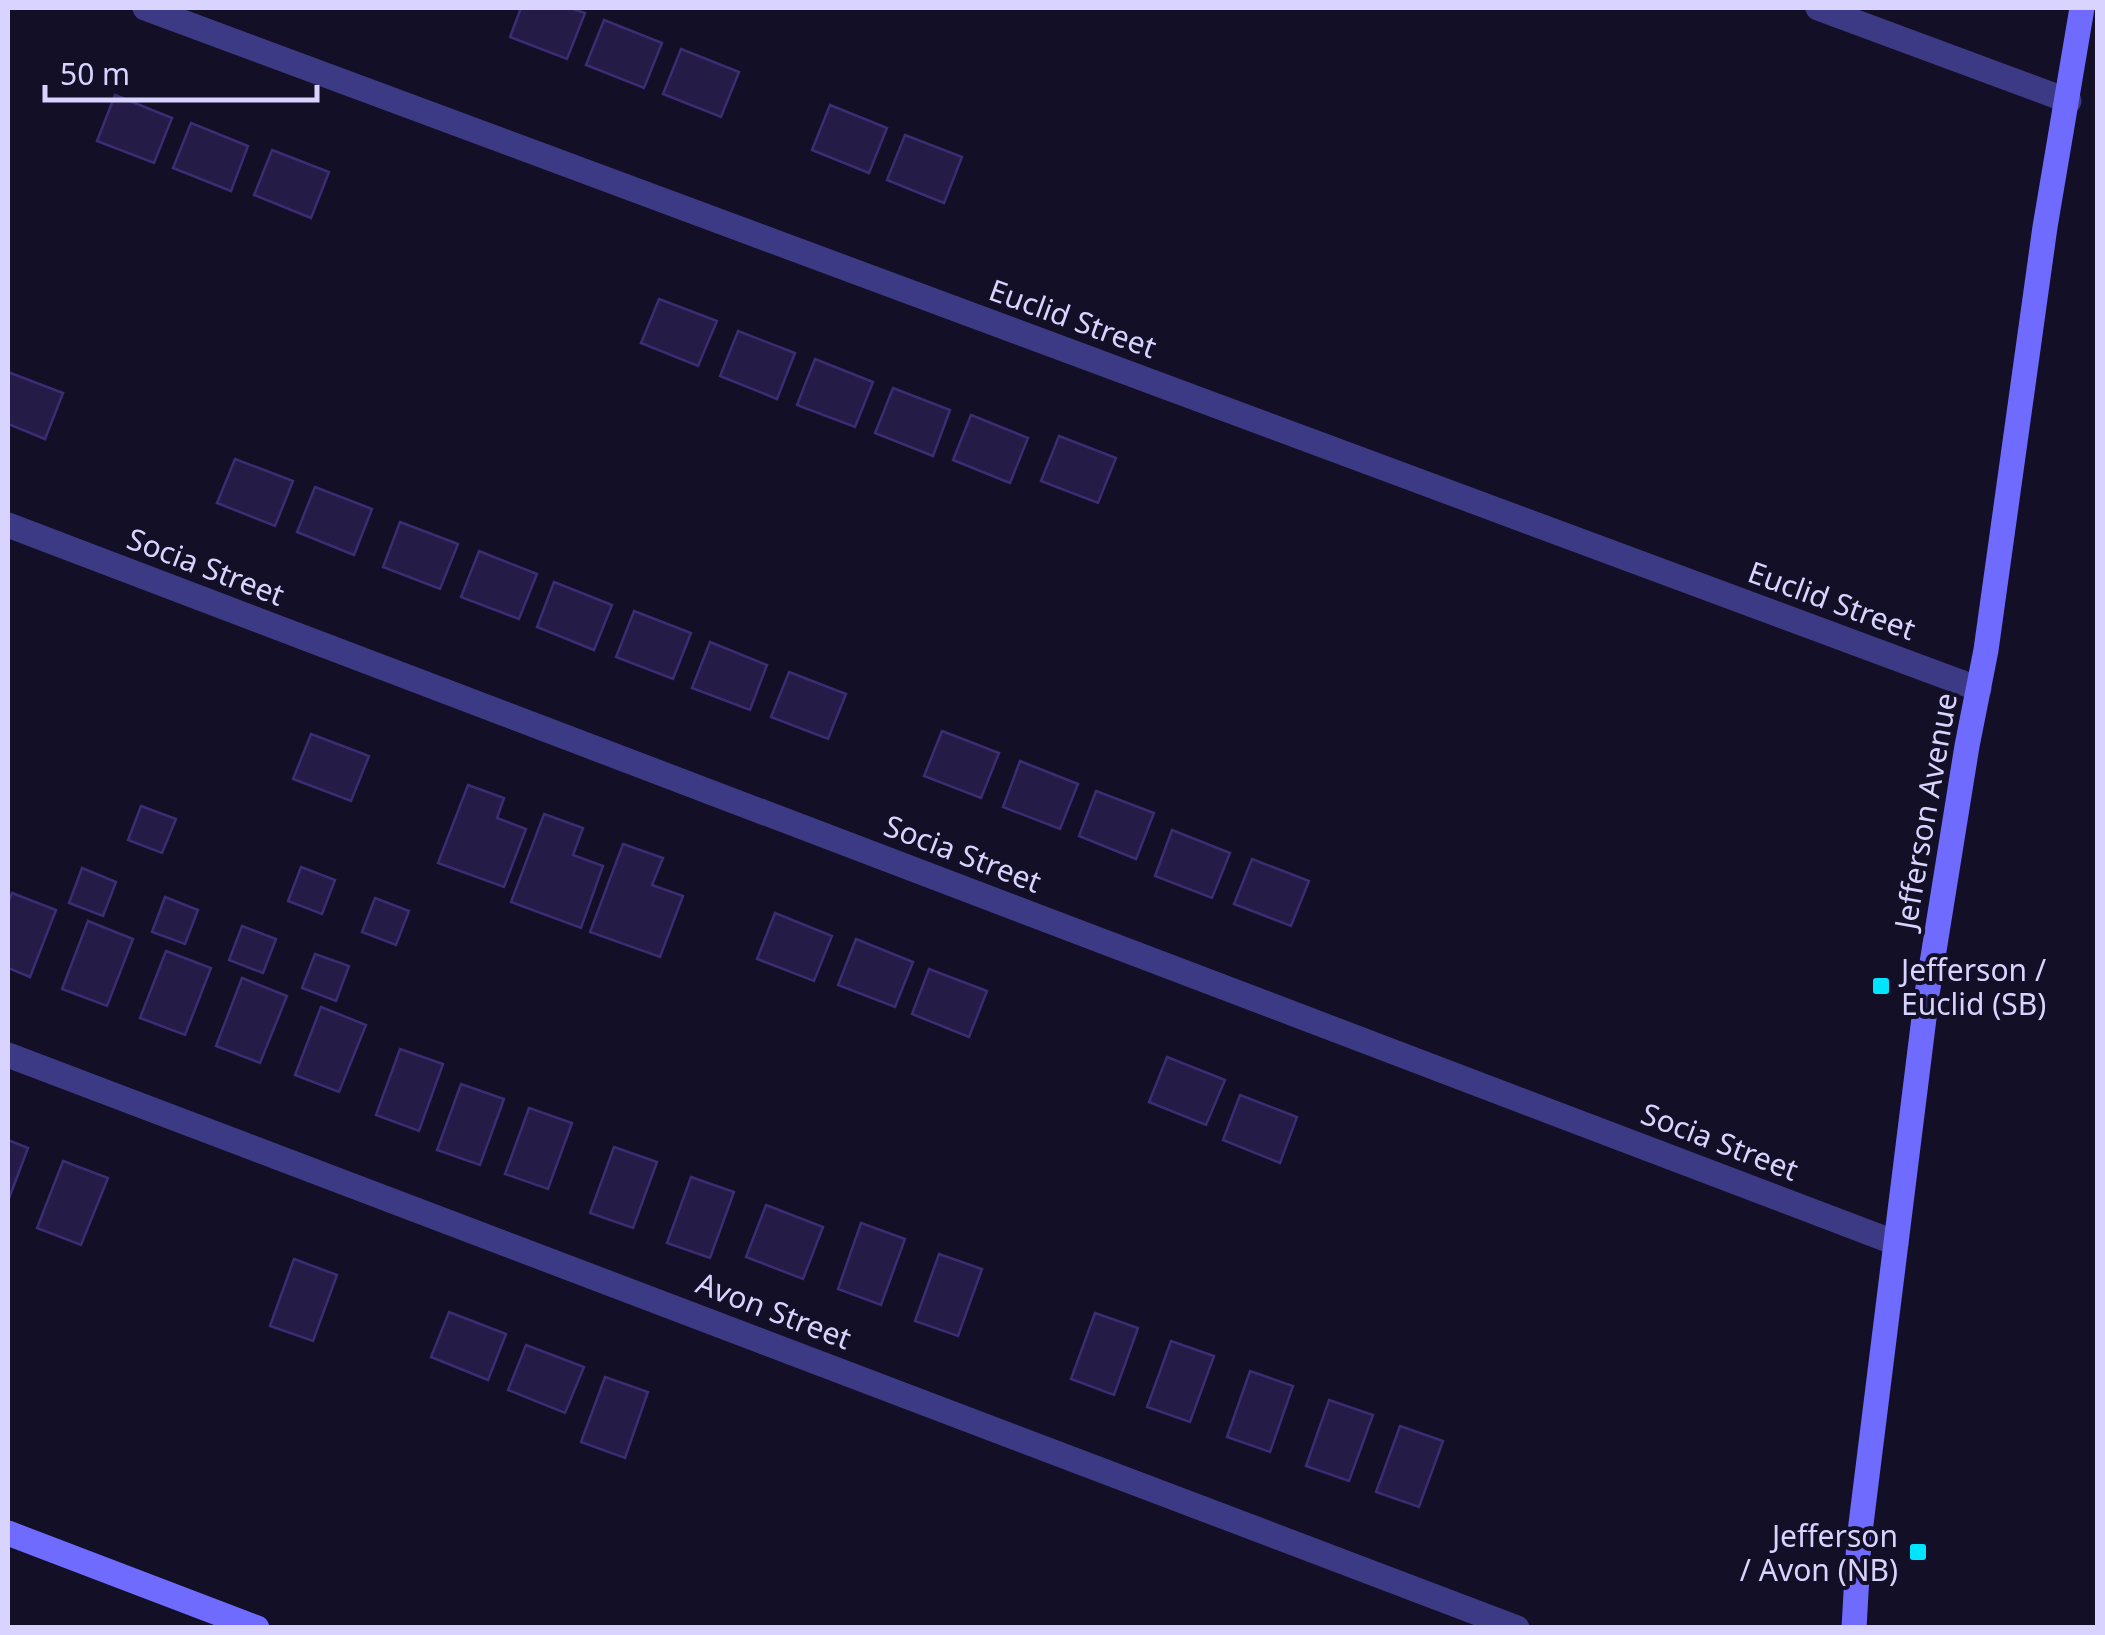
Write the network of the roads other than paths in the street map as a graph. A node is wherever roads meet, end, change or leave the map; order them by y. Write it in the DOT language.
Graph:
graph roads {
  1 [pos="144,8"];
  2 [pos="1818,8"];
  3 [pos="2082,8"];
  4 [pos="2068,101"];
  5 [pos="8,525"];
  6 [pos="1979,689"];
  7 [pos="8,1056"];
  8 [pos="1896,1242"];
  9 [pos="8,1533"];
  10 [pos="257,1628"];
  11 [pos="1517,1628"];
  12 [pos="1854,1628"];
  1 -- 6 [label="street, Euclid Street"];
  2 -- 4 [label="street"];
  3 -- 4 [label="main road, Jefferson Avenue"];
  4 -- 6 [label="main road, Jefferson Avenue"];
  5 -- 8 [label="street, Socia Street"];
  6 -- 8 [label="main road, Jefferson Avenue"];
  7 -- 11 [label="street, Avon Street"];
  8 -- 12 [label="main road, Jefferson Avenue"];
  9 -- 10 [label="main road"];
}
